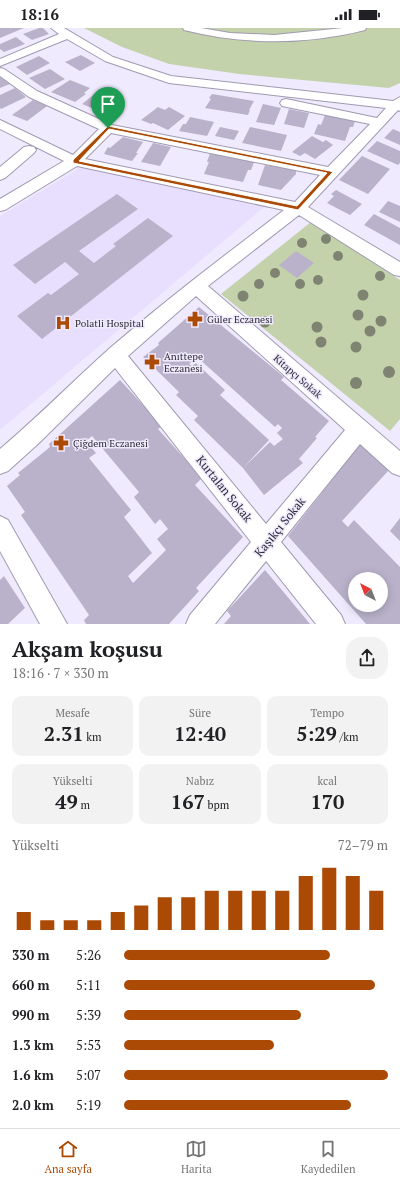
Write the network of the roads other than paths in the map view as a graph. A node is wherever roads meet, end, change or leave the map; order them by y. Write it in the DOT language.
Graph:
graph roads {
  1 [pos="56,28"];
  2 [pos="188,28"];
  3 [pos="361,28"];
  4 [pos="67,36"];
  5 [pos="0,63"];
  6 [pos="0,71"];
  7 [pos="169,79"];
  8 [pos="398,104"];
  9 [pos="379,122"];
  10 [pos="0,124"];
  11 [pos="108,128"];
  12 [pos="29,150"];
  13 [pos="75,162"];
  14 [pos="330,172"];
  15 [pos="1,173"];
  16 [pos="22,183"];
  17 [pos="0,206"];
  18 [pos="298,208"];
  19 [pos="400,270"];
  20 [pos="196,286"];
  21 [pos="116,355"];
  22 [pos="359,429"];
  23 [pos="0,463"];
  24 [pos="400,465"];
  25 [pos="0,528"];
  26 [pos="267,543"];
  27 [pos="54,624"];
  28 [pos="199,624"];
  29 [pos="332,624"];
  1 -- 4 [label="street"];
  2 -- 3 [label="street"];
  4 -- 5 [label="street"];
  4 -- 7 [label="street"];
  6 -- 11 [label="street"];
  7 -- 8 [label="street"];
  7 -- 9 [label="street"];
  8 -- 9 [label="street"];
  9 -- 14 [label="street"];
  10 -- 13 [label="street"];
  11 -- 13 [label="street"];
  11 -- 14 [label="street"];
  12 -- 15 [label="street"];
  13 -- 17 [label="street"];
  13 -- 18 [label="street"];
  14 -- 18 [label="street"];
  15 -- 16 [label="street"];
  18 -- 19 [label="street"];
  18 -- 20 [label="street"];
  20 -- 21 [label="street"];
  20 -- 22 [label="street, Kitapçı Sokak"];
  21 -- 23 [label="street"];
  21 -- 26 [label="street, Kurtalan Sokak"];
  22 -- 24 [label="street, Kitapçı Sokak"];
  22 -- 26 [label="street, Kaşıkçı Sokak"];
  25 -- 27 [label="street"];
  26 -- 28 [label="street, Kaşıkçı Sokak"];
  26 -- 29 [label="street, Kurtalan Sokak"];
}
